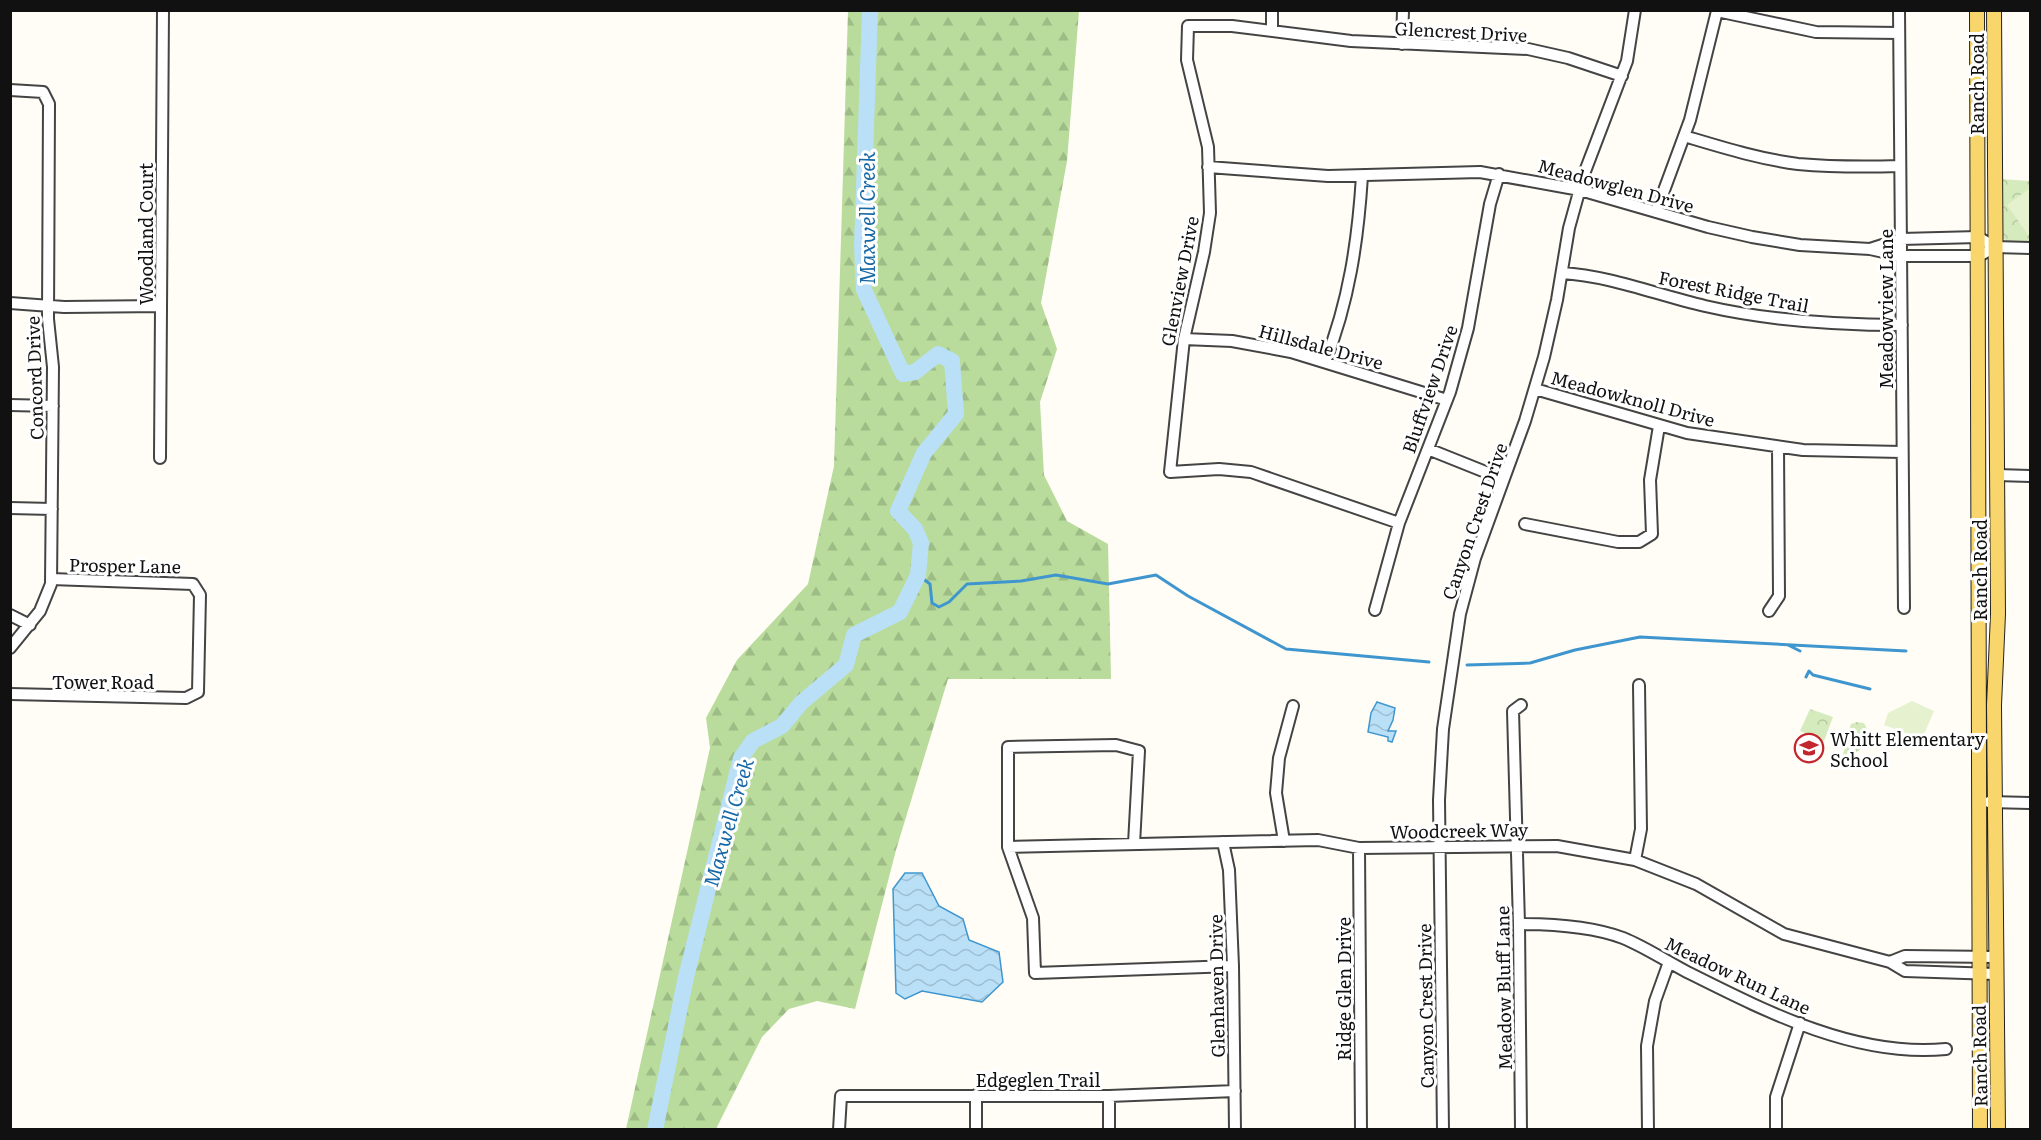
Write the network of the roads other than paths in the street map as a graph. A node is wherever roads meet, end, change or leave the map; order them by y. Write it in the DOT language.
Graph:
graph roads {
  1 [pos="163,10"];
  2 [pos="1272,10"];
  3 [pos="1403,10"];
  4 [pos="1635,10"];
  5 [pos="1899,10"];
  6 [pos="1977,10"];
  7 [pos="1994,10"];
  8 [pos="1188,26"];
  9 [pos="1272,31"];
  10 [pos="1899,33"];
  11 [pos="1402,44"];
  12 [pos="1622,76"];
  13 [pos="10,90"];
  14 [pos="1684,136"];
  15 [pos="1900,166"];
  16 [pos="1208,167"];
  17 [pos="1499,174"];
  18 [pos="1362,176"];
  19 [pos="1580,190"];
  20 [pos="1656,212"];
  21 [pos="1978,237"];
  22 [pos="1901,239"];
  23 [pos="1995,247"];
  24 [pos="2031,248"];
  25 [pos="1870,249"];
  26 [pos="1901,256"];
  27 [pos="1978,256"];
  28 [pos="1562,273"];
  29 [pos="10,303"];
  30 [pos="48,305"];
  31 [pos="161,306"];
  32 [pos="1902,325"];
  33 [pos="1184,339"];
  34 [pos="1325,362"];
  35 [pos="1535,389"];
  36 [pos="1447,400"];
  37 [pos="10,405"];
  38 [pos="52,406"];
  39 [pos="1659,426"];
  40 [pos="1778,447"];
  41 [pos="1428,449"];
  42 [pos="1902,452"];
  43 [pos="160,458"];
  44 [pos="1996,475"];
  45 [pos="2031,476"];
  46 [pos="1503,479"];
  47 [pos="10,508"];
  48 [pos="52,509"];
  49 [pos="1399,523"];
  50 [pos="1526,524"];
  51 [pos="51,579"];
  52 [pos="1904,608"];
  53 [pos="1375,610"];
  54 [pos="1769,611"];
  55 [pos="10,615"];
  56 [pos="30,625"];
  57 [pos="10,648"];
  58 [pos="1639,685"];
  59 [pos="10,694"];
  60 [pos="195,695"];
  61 [pos="1521,705"];
  62 [pos="1293,706"];
  63 [pos="1980,802"];
  64 [pos="1995,802"];
  65 [pos="2031,803"];
  66 [pos="1284,841"];
  67 [pos="1223,842"];
  68 [pos="1134,844"];
  69 [pos="1518,846"];
  70 [pos="1008,847"];
  71 [pos="1440,847"];
  72 [pos="1359,848"];
  73 [pos="1635,860"];
  74 [pos="1520,924"];
  75 [pos="1980,957"];
  76 [pos="1996,957"];
  77 [pos="1669,962"];
  78 [pos="1890,962"];
  79 [pos="1233,966"];
  80 [pos="1980,974"];
  81 [pos="1995,974"];
  82 [pos="1800,1023"];
  83 [pos="1946,1049"];
  84 [pos="1235,1091"];
  85 [pos="976,1095"];
  86 [pos="1109,1096"];
  87 [pos="839,1130"];
  88 [pos="976,1130"];
  89 [pos="1109,1130"];
  90 [pos="1235,1130"];
  91 [pos="1361,1130"];
  92 [pos="1443,1130"];
  93 [pos="1521,1130"];
  94 [pos="1648,1130"];
  95 [pos="1776,1130"];
  96 [pos="1980,1130"];
  97 [pos="1998,1130"];
  1 -- 31 [label="street, Woodland Court"];
  2 -- 9 [label="street"];
  3 -- 11 [label="street"];
  4 -- 12 [label="street, Canyon Crest Drive"];
  5 -- 10 [label="street, Meadowview Lane"];
  6 -- 21 [label="main road, Ranch Road"];
  7 -- 23 [label="main road, Ranch Road"];
  8 -- 9 [label="street, Glencrest Drive"];
  8 -- 16 [label="street, Glenview Drive"];
  9 -- 11 [label="street, Glencrest Drive"];
  10 -- 14 [label="street"];
  10 -- 15 [label="street, Meadowview Lane"];
  11 -- 12 [label="street, Glencrest Drive"];
  12 -- 19 [label="street, Canyon Crest Drive"];
  13 -- 30 [label="street, Concord Drive"];
  14 -- 15 [label="street"];
  14 -- 20 [label="street"];
  15 -- 22 [label="street, Meadowview Lane"];
  16 -- 18 [label="street, Meadowglen Drive"];
  16 -- 33 [label="street, Glenview Drive"];
  17 -- 18 [label="street, Meadowglen Drive"];
  17 -- 19 [label="street, Meadowglen Drive"];
  17 -- 36 [label="street, Bluffview Drive"];
  18 -- 34 [label="street"];
  19 -- 20 [label="street, Meadowglen Drive"];
  19 -- 28 [label="street, Canyon Crest Drive"];
  20 -- 25 [label="street, Meadowglen Drive"];
  21 -- 22 [label="street, Meadowglen Drive"];
  21 -- 23 [label="street"];
  21 -- 27 [label="main road, Ranch Road"];
  22 -- 25 [label="street, Meadowglen Drive"];
  22 -- 26 [label="street, Meadowview Lane"];
  23 -- 24 [label="street"];
  23 -- 27 [label="street, Meadowglen Drive"];
  23 -- 44 [label="main road, Ranch Road"];
  25 -- 26 [label="street, Meadowglen Drive"];
  26 -- 27 [label="street, Meadowglen Drive"];
  26 -- 32 [label="street, Meadowview Lane"];
  27 -- 63 [label="main road, Ranch Road"];
  28 -- 32 [label="street, Forest Ridge Trail"];
  28 -- 35 [label="street, Canyon Crest Drive"];
  29 -- 30 [label="street"];
  30 -- 31 [label="street"];
  30 -- 38 [label="street, Concord Drive"];
  31 -- 43 [label="street, Woodland Court"];
  32 -- 42 [label="street, Meadowview Lane"];
  33 -- 34 [label="street, Hillsdale Drive"];
  33 -- 49 [label="street, Glenview Drive"];
  34 -- 36 [label="street, Hillsdale Drive"];
  35 -- 39 [label="street, Meadowknoll Drive"];
  35 -- 46 [label="street, Canyon Crest Drive"];
  36 -- 41 [label="street, Bluffview Drive"];
  37 -- 38 [label="street"];
  38 -- 48 [label="street, Concord Drive"];
  39 -- 40 [label="street, Meadowknoll Drive"];
  39 -- 50 [label="street"];
  40 -- 42 [label="street, Meadowknoll Drive"];
  40 -- 54 [label="street"];
  41 -- 46 [label="street"];
  41 -- 49 [label="street, Bluffview Drive"];
  42 -- 52 [label="street, Meadowview Lane"];
  44 -- 45 [label="street"];
  44 -- 64 [label="main road, Ranch Road"];
  46 -- 71 [label="street, Canyon Crest Drive"];
  47 -- 48 [label="street"];
  48 -- 51 [label="street, Concord Drive"];
  49 -- 53 [label="street, Bluffview Drive"];
  51 -- 56 [label="street, Concord Drive"];
  51 -- 60 [label="street, Prosper Lane"];
  55 -- 56 [label="street"];
  56 -- 57 [label="street, Concord Drive"];
  58 -- 73 [label="street"];
  59 -- 60 [label="street, Tower Road"];
  61 -- 69 [label="street, Meadow Bluff Lane"];
  62 -- 66 [label="street"];
  63 -- 64 [label="street"];
  63 -- 75 [label="main road, Ranch Road"];
  64 -- 65 [label="street"];
  64 -- 76 [label="main road, Ranch Road"];
  66 -- 67 [label="street, Woodcreek Way"];
  66 -- 72 [label="street, Woodcreek Way"];
  67 -- 68 [label="street, Woodcreek Way"];
  67 -- 79 [label="street, Glenhaven Drive"];
  68 -- 70 [label="street, Woodcreek Way"];
  68 -- 70 [label="street"];
  69 -- 71 [label="street, Woodcreek Way"];
  69 -- 73 [label="street, Woodcreek Way"];
  69 -- 74 [label="street, Meadow Bluff Lane"];
  70 -- 79 [label="street"];
  71 -- 72 [label="street, Woodcreek Way"];
  71 -- 92 [label="street, Canyon Crest Drive"];
  72 -- 91 [label="street, Ridge Glen Drive"];
  73 -- 78 [label="street, Woodcreek Way"];
  74 -- 77 [label="street, Meadow Run Lane"];
  74 -- 93 [label="street, Meadow Bluff Lane"];
  75 -- 76 [label="street, Woodcreek Way"];
  75 -- 78 [label="street, Woodcreek Way"];
  75 -- 80 [label="main road, Ranch Road"];
  76 -- 81 [label="main road, Ranch Road"];
  77 -- 82 [label="street, Meadow Run Lane"];
  77 -- 94 [label="street"];
  78 -- 80 [label="street, Woodcreek Way"];
  79 -- 84 [label="street, Glenhaven Drive"];
  80 -- 81 [label="street, Woodcreek Way"];
  80 -- 96 [label="main road, Ranch Road"];
  81 -- 97 [label="main road, Ranch Road"];
  82 -- 83 [label="street, Meadow Run Lane"];
  82 -- 95 [label="street"];
  84 -- 86 [label="street, Edgeglen Trail"];
  84 -- 90 [label="street, Glenhaven Drive"];
  85 -- 86 [label="street, Edgeglen Trail"];
  85 -- 87 [label="street, Edgeglen Trail"];
  85 -- 88 [label="street"];
  86 -- 89 [label="street"];
}
